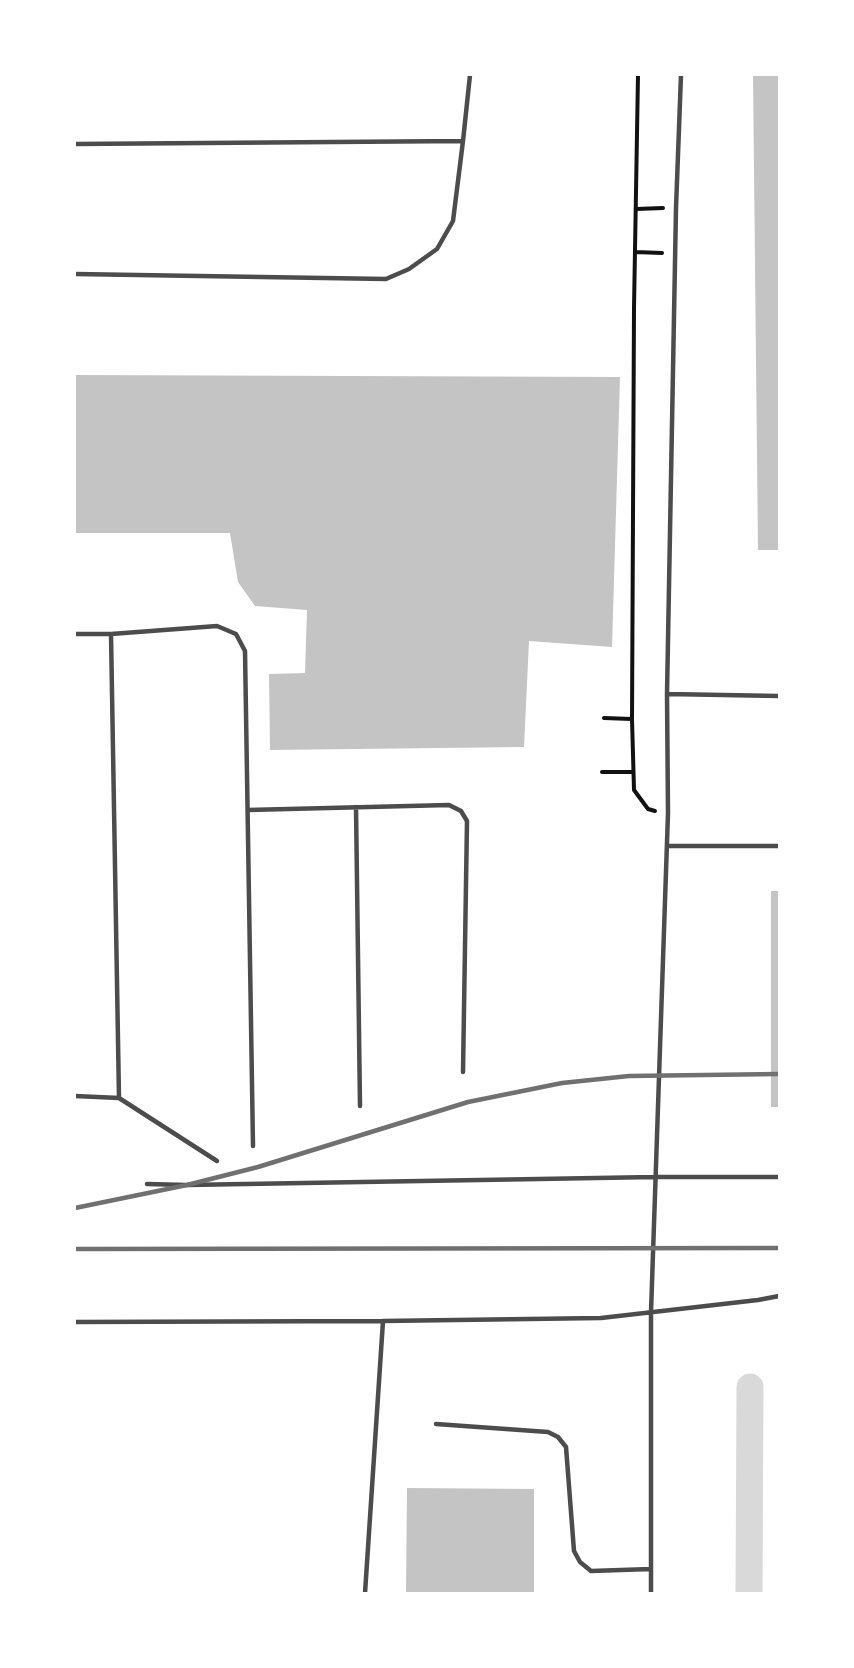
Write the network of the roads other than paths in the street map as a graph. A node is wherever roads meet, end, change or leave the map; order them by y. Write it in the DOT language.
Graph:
graph roads {
  1 [pos="470,75"];
  2 [pos="681,75"];
  3 [pos="463,141"];
  4 [pos="75,144"];
  5 [pos="75,274"];
  6 [pos="75,634"];
  7 [pos="111,634"];
  8 [pos="667,693"];
  9 [pos="779,696"];
  10 [pos="356,807"];
  11 [pos="248,810"];
  12 [pos="666,846"];
  13 [pos="779,846"];
  14 [pos="463,1072"];
  15 [pos="75,1096"];
  16 [pos="119,1098"];
  17 [pos="360,1106"];
  18 [pos="253,1146"];
  19 [pos="217,1161"];
  20 [pos="655,1177"];
  21 [pos="779,1177"];
  22 [pos="147,1184"];
  23 [pos="779,1296"];
  24 [pos="651,1312"];
  25 [pos="383,1321"];
  26 [pos="75,1322"];
  27 [pos="436,1424"];
  28 [pos="651,1569"];
  29 [pos="365,1593"];
  30 [pos="651,1593"];
  1 -- 3 [label="lane"];
  2 -- 8 [label="lane"];
  3 -- 4 [label="lane"];
  3 -- 5 [label="lane"];
  6 -- 7 [label="lane"];
  7 -- 11 [label="lane"];
  7 -- 16 [label="lane"];
  8 -- 9 [label="lane"];
  8 -- 12 [label="lane"];
  10 -- 11 [label="lane"];
  10 -- 14 [label="lane"];
  10 -- 17 [label="lane"];
  11 -- 18 [label="lane"];
  12 -- 13 [label="lane"];
  12 -- 20 [label="lane"];
  15 -- 16 [label="lane"];
  16 -- 19 [label="lane"];
  20 -- 21 [label="lane"];
  20 -- 22 [label="lane"];
  20 -- 24 [label="lane"];
  23 -- 24 [label="lane"];
  24 -- 25 [label="lane"];
  24 -- 28 [label="lane"];
  25 -- 26 [label="lane"];
  25 -- 29 [label="lane"];
  27 -- 28 [label="lane"];
  28 -- 30 [label="lane"];
}
